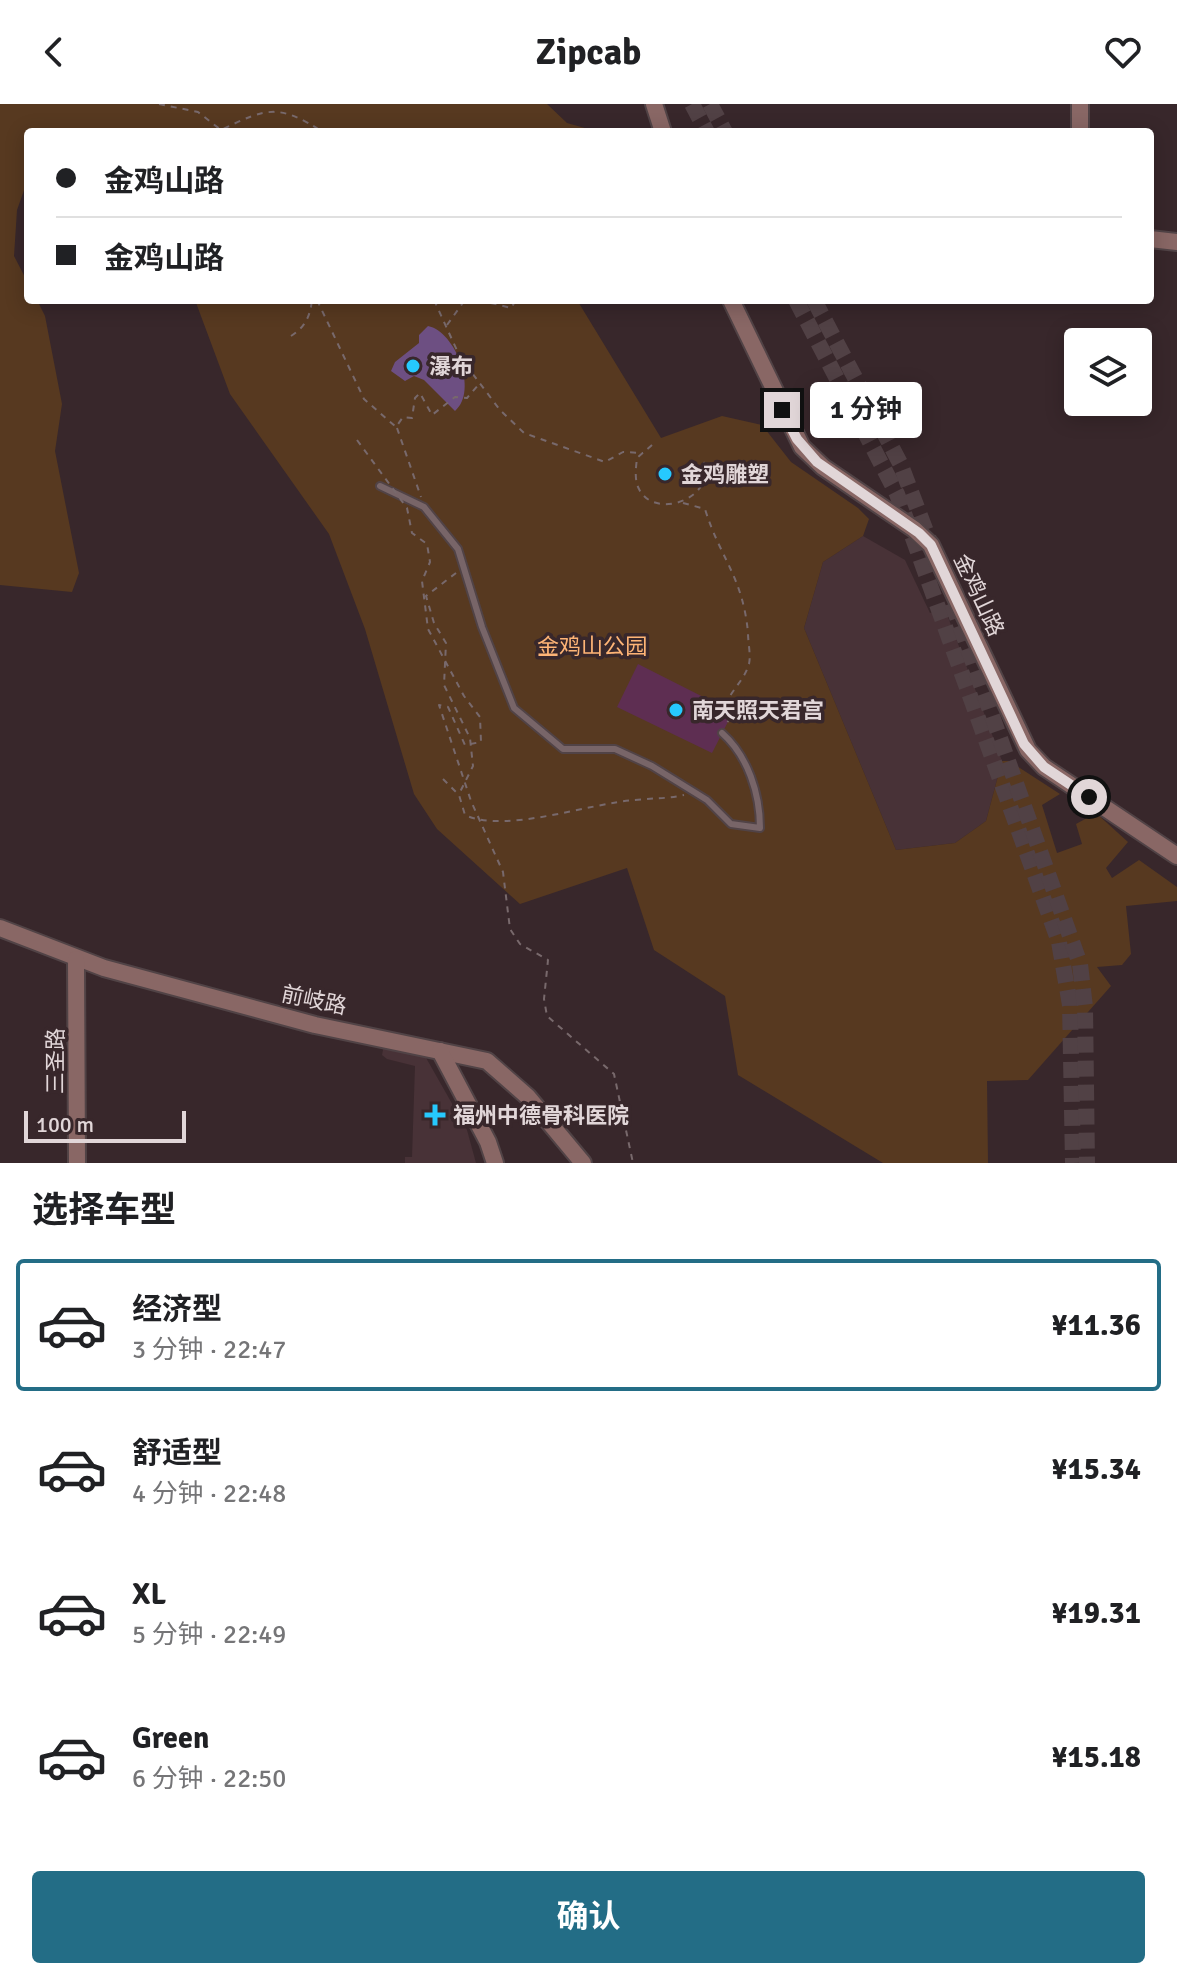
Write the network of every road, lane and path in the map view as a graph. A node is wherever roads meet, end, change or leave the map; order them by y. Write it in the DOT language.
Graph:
graph roads {
  1 [pos="159,104"];
  2 [pos="283,104"];
  3 [pos="654,104"];
  4 [pos="1080,104"];
  5 [pos="173,106"];
  6 [pos="287,110"];
  7 [pos="218,128"];
  8 [pos="228,128"];
  9 [pos="318,128"];
  10 [pos="662,128"];
  11 [pos="1080,128"];
  12 [pos="1154,239"];
  13 [pos="1177,242"];
  14 [pos="312,304"];
  15 [pos="319,304"];
  16 [pos="436,304"];
  17 [pos="462,304"];
  18 [pos="495,304"];
  19 [pos="514,304"];
  20 [pos="733,304"];
  21 [pos="446,326"];
  22 [pos="291,336"];
  23 [pos="481,382"];
  24 [pos="396,427"];
  25 [pos="357,440"];
  26 [pos="652,445"];
  27 [pos="643,453"];
  28 [pos="703,457"];
  29 [pos="380,486"];
  30 [pos="683,503"];
  31 [pos="424,507"];
  32 [pos="463,566"];
  33 [pos="722,733"];
  34 [pos="443,779"];
  35 [pos="698,794"];
  36 [pos="459,795"];
  37 [pos="1177,856"];
  38 [pos="0,928"];
  39 [pos="80,960"];
  40 [pos="440,1051"];
  41 [pos="77,1163"];
  42 [pos="87,1163"];
  43 [pos="495,1163"];
  44 [pos="583,1163"];
  45 [pos="633,1163"];
  1 -- 5 [label="path"];
  2 -- 6 [label="path"];
  3 -- 10 [label="street"];
  4 -- 11 [label="street"];
  5 -- 7 [label="path"];
  6 -- 8 [label="path"];
  6 -- 9 [label="path"];
  12 -- 13 [label="street"];
  14 -- 22 [label="path"];
  15 -- 24 [label="path"];
  16 -- 21 [label="path"];
  17 -- 21 [label="path"];
  18 -- 19 [label="path"];
  20 -- 37 [label="street, 金鸡山路"];
  21 -- 23 [label="path"];
  23 -- 24 [label="path"];
  23 -- 27 [label="path"];
  24 -- 31 [label="path"];
  25 -- 45 [label="path, bridge"];
  26 -- 27 [label="path"];
  27 -- 30 [label="path"];
  28 -- 30 [label="path"];
  29 -- 31 [label="lane"];
  30 -- 33 [label="path"];
  31 -- 32 [label="lane"];
  32 -- 35 [label="lane"];
  32 -- 36 [label="path"];
  33 -- 35 [label="lane"];
  34 -- 36 [label="path"];
  35 -- 36 [label="path"];
  38 -- 39 [label="street, 前岐路"];
  39 -- 40 [label="street, 前岐路"];
  39 -- 41 [label="street, 三圣路"];
  39 -- 42 [label="street, 三圣路"];
  40 -- 43 [label="street"];
  40 -- 44 [label="street, 前岐路"];
}
